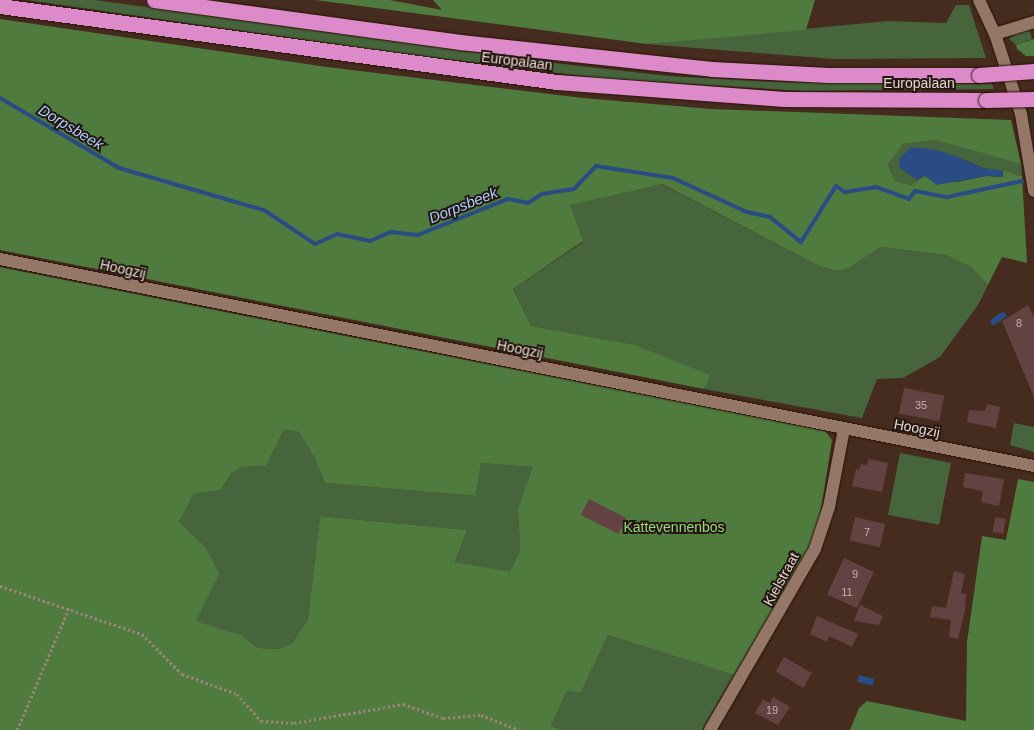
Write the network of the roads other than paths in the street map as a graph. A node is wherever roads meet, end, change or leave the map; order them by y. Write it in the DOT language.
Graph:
graph roads {
  1 [pos="154,0"];
  2 [pos="980,0"];
  3 [pos="0,6"];
  4 [pos="1034,22"];
  5 [pos="995,34"];
  6 [pos="1034,71"];
  7 [pos="1034,99"];
  8 [pos="1032,150"];
  9 [pos="1034,191"];
  10 [pos="0,259"];
  11 [pos="844,429"];
  12 [pos="1034,466"];
  13 [pos="710,730"];
  1 -- 6 [label="highway, Europalaan, bridge"];
  2 -- 5 [label="street"];
  3 -- 7 [label="highway, Europalaan, bridge"];
  4 -- 5 [label="street"];
  5 -- 8 [label="street"];
  8 -- 9 [label="street"];
  10 -- 11 [label="street, Hoogzij"];
  11 -- 12 [label="street, Hoogzij"];
  11 -- 13 [label="street, Kielstraat"];
}
